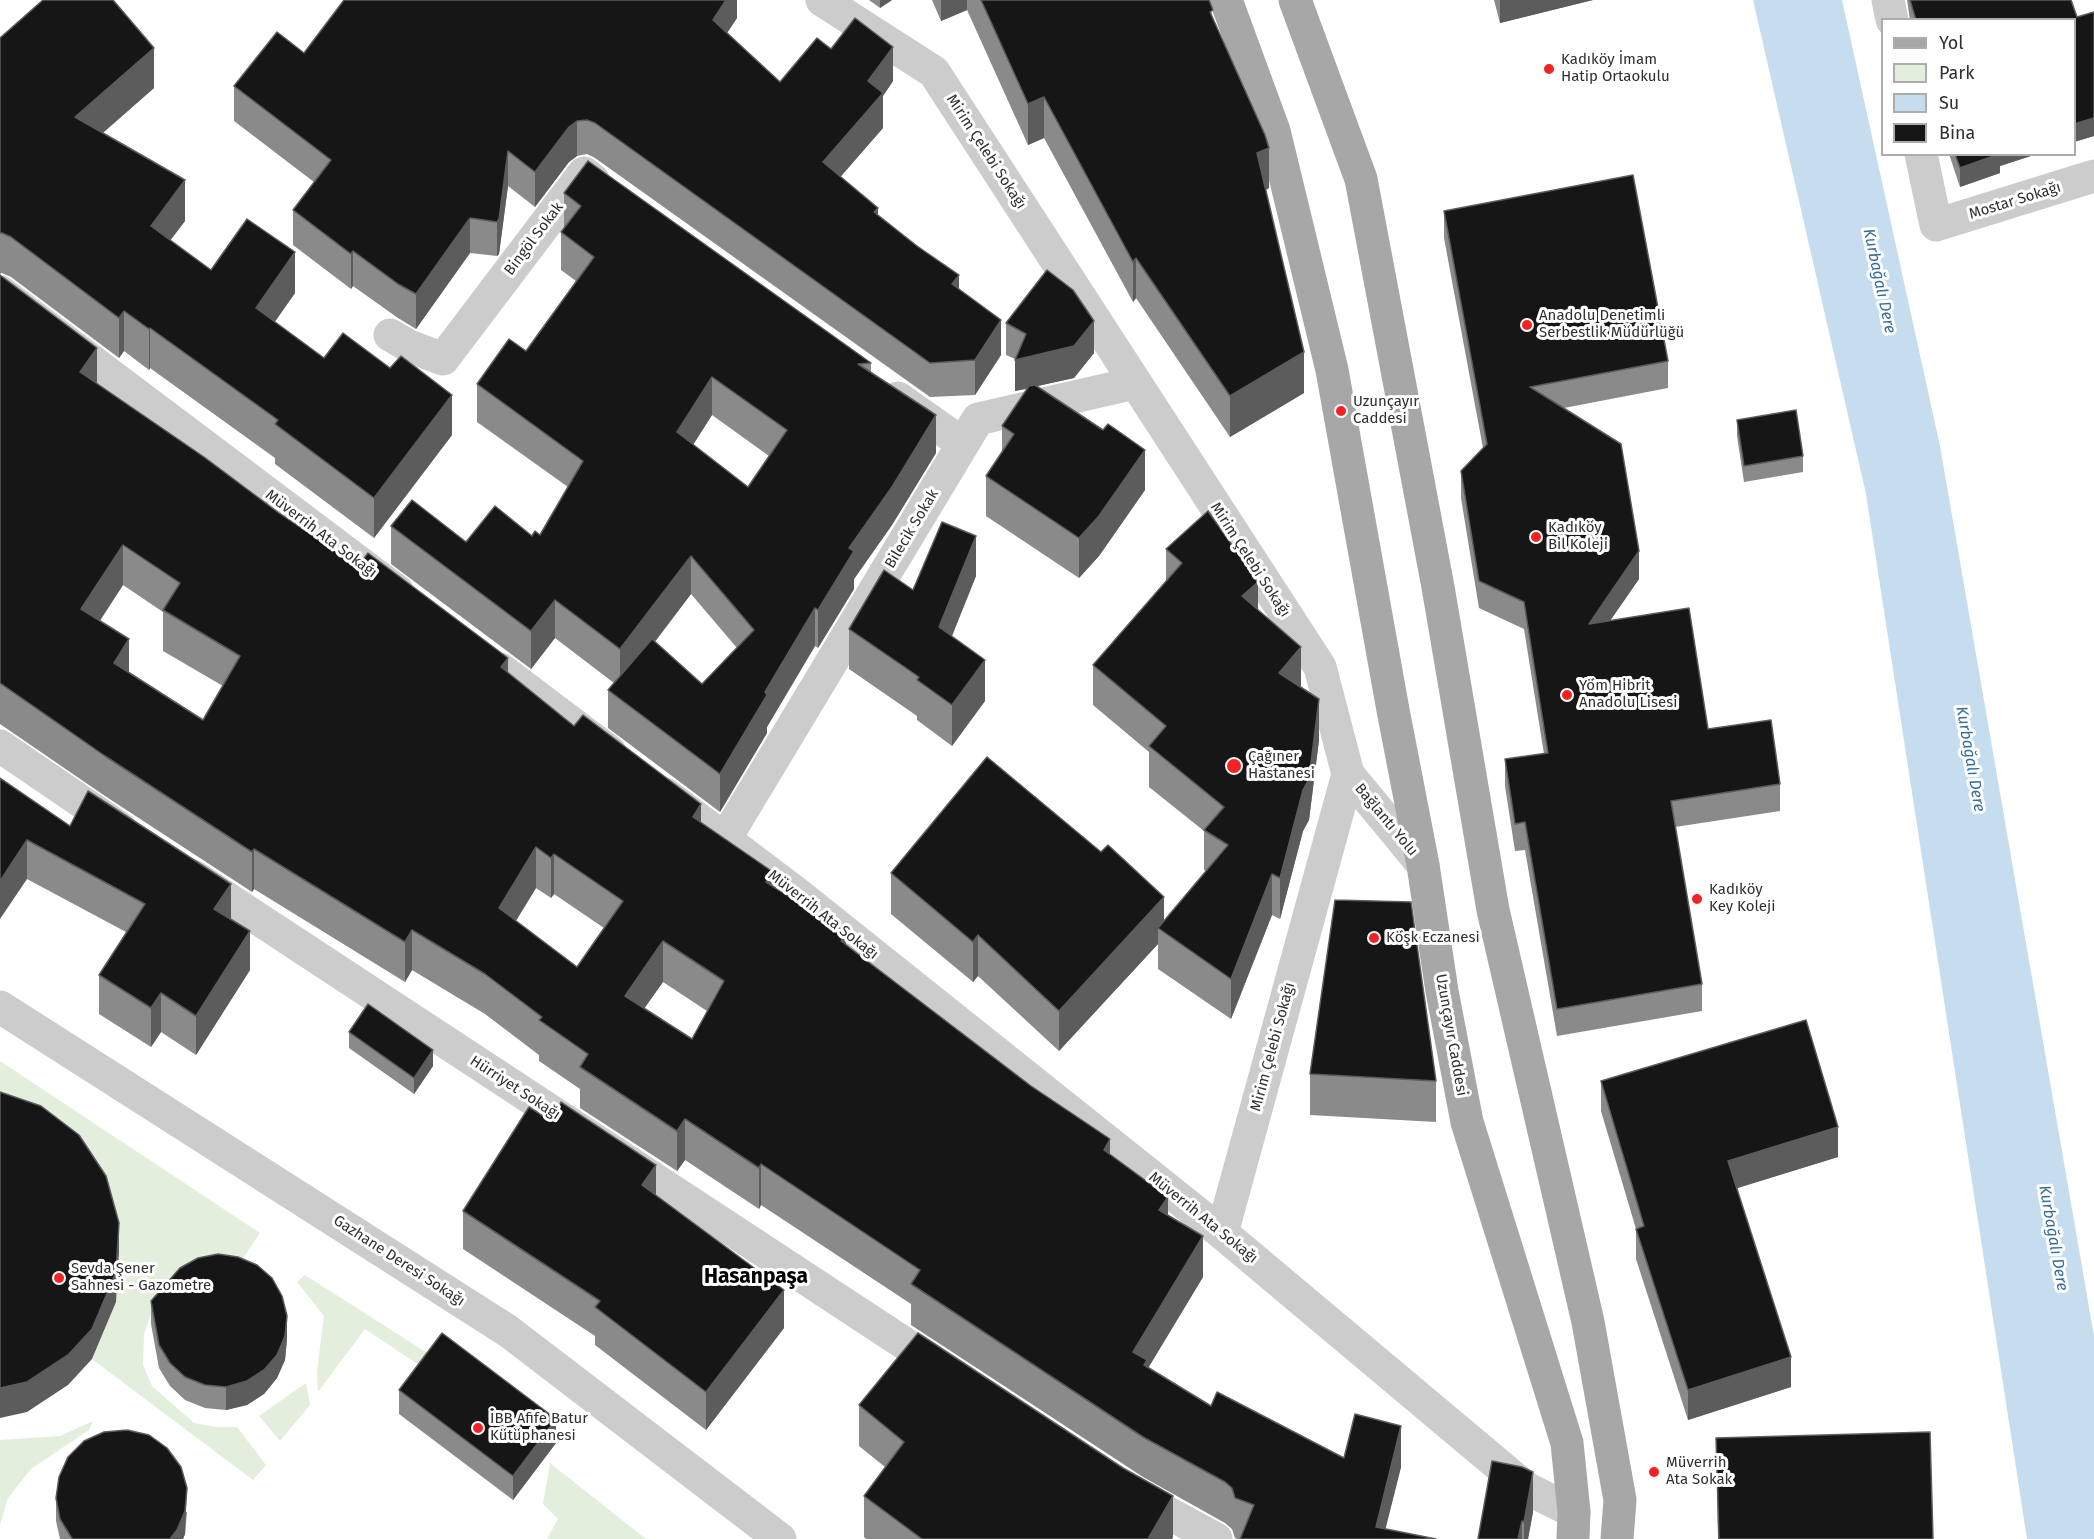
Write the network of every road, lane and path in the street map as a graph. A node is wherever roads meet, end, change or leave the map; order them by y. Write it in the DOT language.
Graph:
graph roads {
  1 [pos="822,0"];
  2 [pos="1226,0"];
  3 [pos="1295,0"];
  4 [pos="1888,0"];
  5 [pos="1892,18"];
  6 [pos="1921,156"];
  7 [pos="2094,176"];
  8 [pos="613,194"];
  9 [pos="3,301"];
  10 [pos="390,335"];
  11 [pos="875,381"];
  12 [pos="1135,383"];
  13 [pos="963,444"];
  14 [pos="420,609"];
  15 [pos="477,652"];
  16 [pos="0,746"];
  17 [pos="1348,774"];
  18 [pos="725,839"];
  19 [pos="1423,865"];
  20 [pos="0,1007"];
  21 [pos="1222,1233"];
  22 [pos="974,1389"];
  23 [pos="1113,1480"];
  24 [pos="1573,1526"];
  25 [pos="780,1539"];
  26 [pos="1216,1539"];
  27 [pos="1617,1539"];
  1 -- 12 [label="street, Mirim Çelebi Sokağı"];
  2 -- 19 [label="main road, Uzunçayır Caddesi"];
  3 -- 27 [label="main road"];
  4 -- 5 [label="street"];
  6 -- 7 [label="street, Mostar Sokağı"];
  8 -- 10 [label="street, Bingöl Sokak"];
  9 -- 14 [label="street, Müverrih Ata Sokağı"];
  11 -- 13 [label="street"];
  12 -- 13 [label="street, Bilecik Sokak"];
  12 -- 17 [label="street, Mirim Çelebi Sokağı"];
  13 -- 18 [label="street, Bilecik Sokak"];
  15 -- 18 [label="street, Müverrih Ata Sokağı"];
  16 -- 22 [label="street, Hürriyet Sokağı"];
  17 -- 19 [label="street, Bağlantı Yolu"];
  17 -- 21 [label="street, Mirim Çelebi Sokağı"];
  18 -- 21 [label="street, Müverrih Ata Sokağı"];
  19 -- 24 [label="main road, Uzunçayır Caddesi"];
  20 -- 25 [label="street, Gazhane Deresi Sokağı"];
  21 -- 24 [label="street, Müverrih Ata Sokağı"];
  23 -- 26 [label="street"];
}
